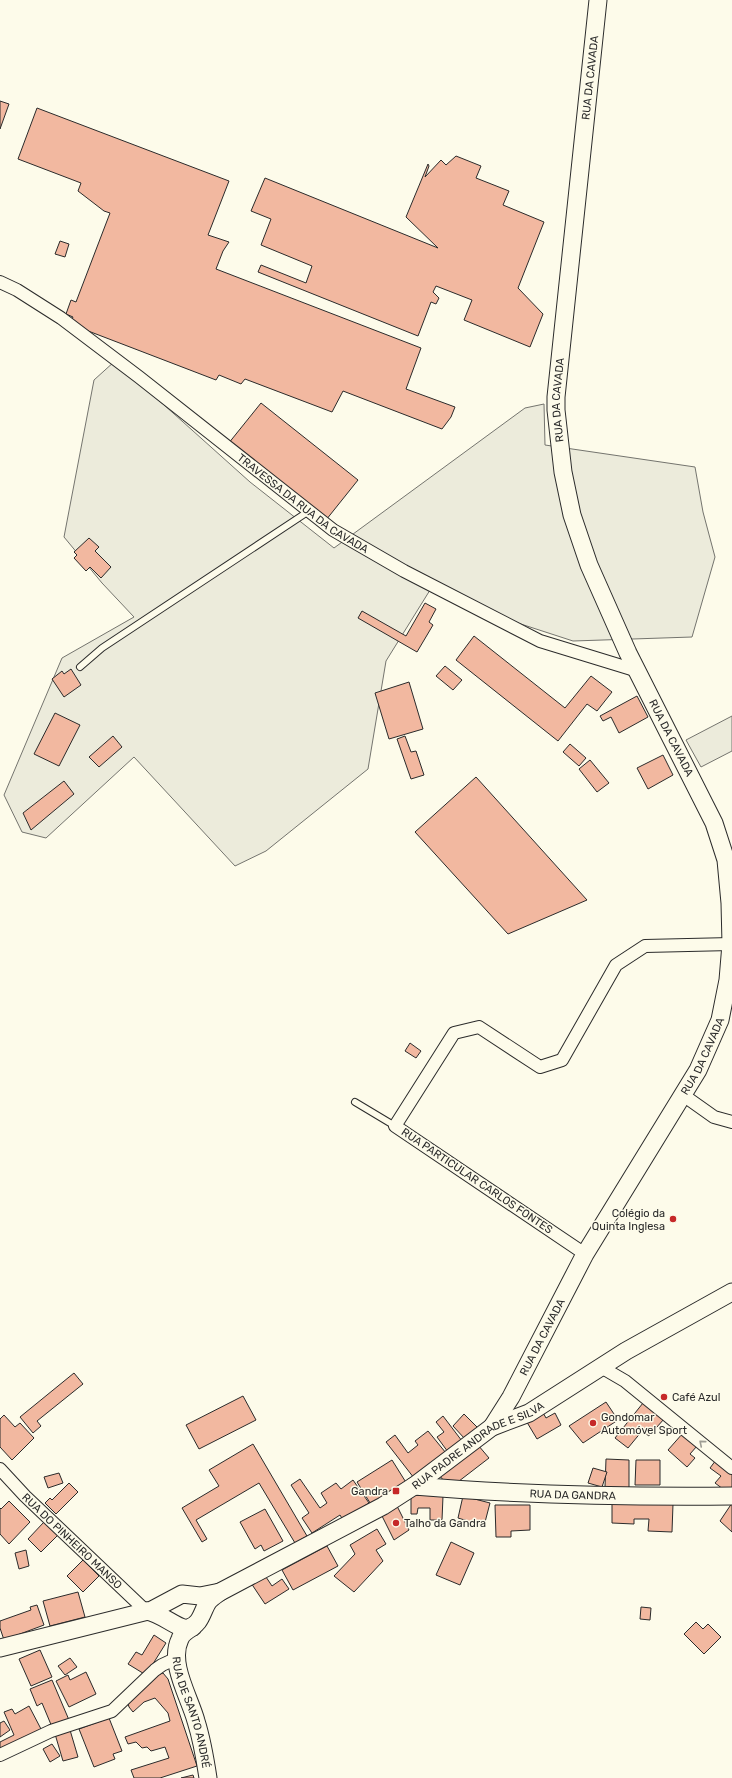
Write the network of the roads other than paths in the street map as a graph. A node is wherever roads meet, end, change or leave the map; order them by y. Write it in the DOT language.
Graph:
graph roads {
  1 [pos="598,0"];
  2 [pos="0,282"];
  3 [pos="309,511"];
  4 [pos="80,667"];
  5 [pos="638,671"];
  6 [pos="729,860"];
  7 [pos="731,944"];
  8 [pos="683,1095"];
  9 [pos="355,1102"];
  10 [pos="732,1122"];
  11 [pos="395,1126"];
  12 [pos="585,1254"];
  13 [pos="732,1292"];
  14 [pos="601,1367"];
  15 [pos="492,1427"];
  16 [pos="732,1468"];
  17 [pos="0,1469"];
  18 [pos="414,1486"];
  19 [pos="732,1496"];
  20 [pos="220,1592"];
  21 [pos="182,1596"];
  22 [pos="146,1611"];
  23 [pos="197,1621"];
  24 [pos="172,1622"];
  25 [pos="0,1648"];
  26 [pos="177,1652"];
  27 [pos="0,1755"];
  28 [pos="208,1778"];
  1 -- 5 [label="street, RUA DA CAVADA"];
  2 -- 3 [label="street, TRAVESSA DA RUA DA CAVADA"];
  3 -- 4 [label="lane"];
  3 -- 5 [label="street, TRAVESSA DA RUA DA CAVADA"];
  5 -- 6 [label="street, RUA DA CAVADA"];
  6 -- 7 [label="street, RUA DA CAVADA"];
  7 -- 8 [label="street, RUA DA CAVADA"];
  7 -- 11 [label="street, RUA PARTICULAR CARLOS FONTES"];
  8 -- 10 [label="street"];
  8 -- 12 [label="street, RUA DA CAVADA"];
  9 -- 11 [label="lane"];
  11 -- 12 [label="street, RUA PARTICULAR CARLOS FONTES"];
  12 -- 15 [label="street, RUA DA CAVADA"];
  13 -- 14 [label="street, RUA PADRE ANDRADE E SILVA"];
  14 -- 15 [label="street, RUA PADRE ANDRADE E SILVA"];
  16 -- 14 [label="street, one-way"];
  15 -- 18 [label="street, RUA PADRE ANDRADE E SILVA"];
  17 -- 22 [label="street, RUA DO PINHEIRO MANSO"];
  18 -- 19 [label="street, RUA DA GANDRA"];
  18 -- 20 [label="street, RUA PADRE ANDRADE E SILVA"];
  20 -- 21 [label="street, RUA PADRE ANDRADE E SILVA"];
  20 -- 23 [label="street, RUA PADRE ANDRADE E SILVA"];
  21 -- 22 [label="street"];
  21 -- 23 [label="street"];
  21 -- 24 [label="street"];
  22 -- 24 [label="street"];
  22 -- 25 [label="street"];
  23 -- 24 [label="street"];
  23 -- 26 [label="street, RUA DE SANTO ANDRÉ"];
  24 -- 26 [label="street, RUA DE SANTO ANDRÉ"];
  26 -- 27 [label="street"];
  26 -- 28 [label="street, RUA DE SANTO ANDRÉ"];
}
